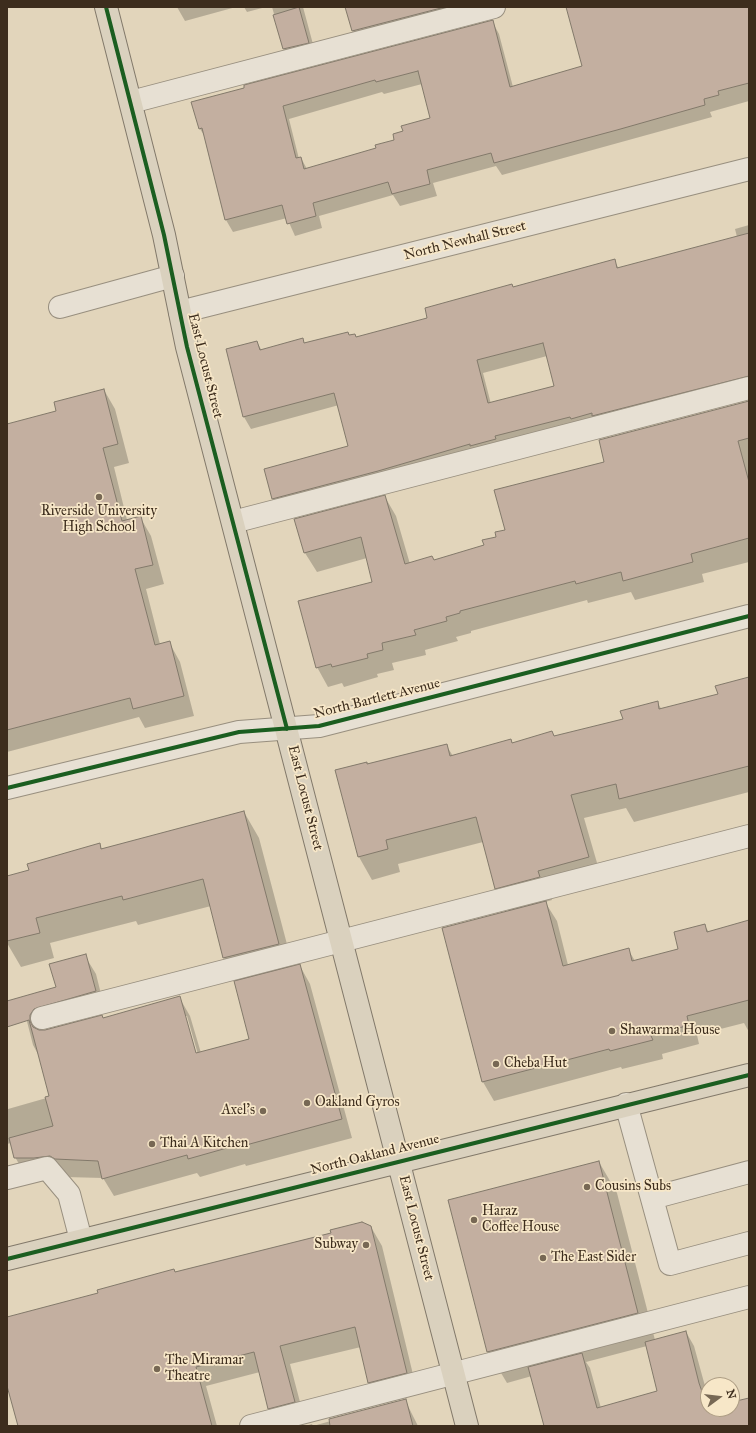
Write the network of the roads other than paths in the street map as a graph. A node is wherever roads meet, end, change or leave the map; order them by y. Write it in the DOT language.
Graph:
graph roads {
  1 [pos="106,7"];
  2 [pos="494,7"];
  3 [pos="131,102"];
  4 [pos="749,169"];
  5 [pos="173,276"];
  6 [pos="60,307"];
  7 [pos="180,312"];
  8 [pos="749,388"];
  9 [pos="233,522"];
  10 [pos="749,616"];
  11 [pos="287,729"];
  12 [pos="7,788"];
  13 [pos="749,836"];
  14 [pos="342,942"];
  15 [pos="42,1018"];
  16 [pos="749,1074"];
  17 [pos="626,1104"];
  18 [pos="399,1160"];
  19 [pos="749,1172"];
  20 [pos="7,1178"];
  21 [pos="652,1198"];
  22 [pos="82,1240"];
  23 [pos="749,1243"];
  24 [pos="7,1259"];
  25 [pos="749,1297"];
  26 [pos="454,1373"];
  27 [pos="251,1426"];
  28 [pos="467,1426"];
  1 -- 3 [label="main road, East Locust Street"];
  2 -- 3 [label="street"];
  3 -- 5 [label="main road, East Locust Street"];
  4 -- 7 [label="street, North Newhall Street"];
  5 -- 6 [label="street"];
  5 -- 7 [label="main road, East Locust Street"];
  7 -- 9 [label="main road, East Locust Street"];
  8 -- 9 [label="street"];
  9 -- 11 [label="main road, East Locust Street"];
  10 -- 11 [label="street, North Bartlett Avenue"];
  11 -- 12 [label="street, North Bartlett Avenue"];
  11 -- 14 [label="main road, East Locust Street"];
  13 -- 14 [label="street"];
  14 -- 15 [label="street"];
  14 -- 18 [label="main road, East Locust Street"];
  16 -- 17 [label="main road, North Oakland Avenue"];
  17 -- 18 [label="main road, North Oakland Avenue"];
  17 -- 21 [label="street"];
  18 -- 22 [label="main road, North Oakland Avenue"];
  18 -- 26 [label="main road, East Locust Street"];
  19 -- 21 [label="street"];
  20 -- 22 [label="street"];
  21 -- 23 [label="street"];
  22 -- 24 [label="main road, North Oakland Avenue"];
  25 -- 26 [label="street"];
  26 -- 27 [label="street"];
  26 -- 28 [label="main road, East Locust Street"];
}
